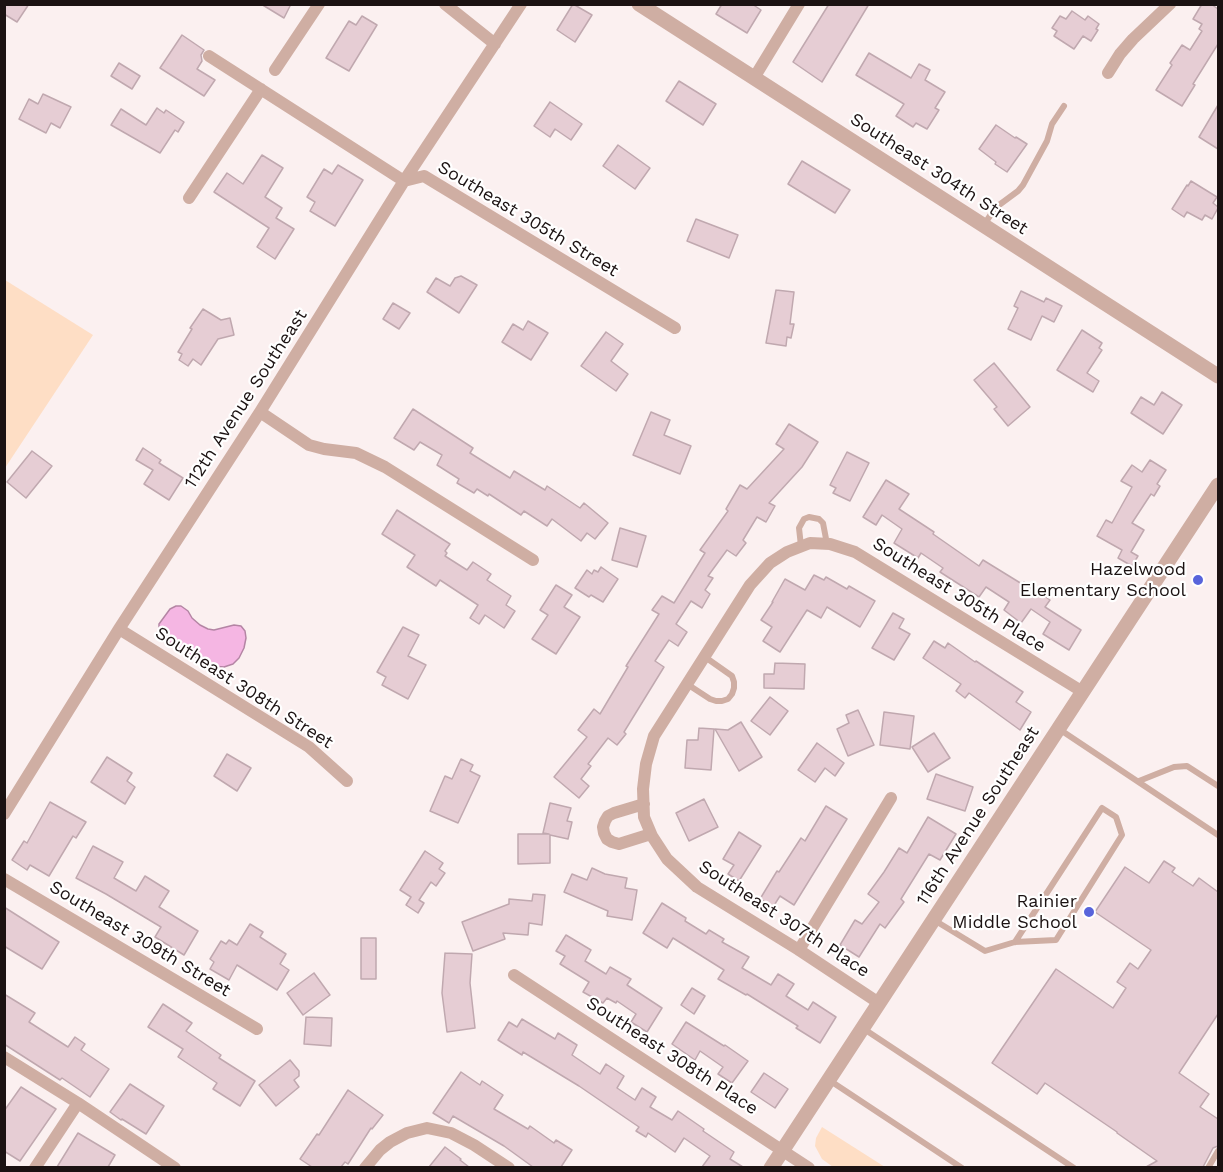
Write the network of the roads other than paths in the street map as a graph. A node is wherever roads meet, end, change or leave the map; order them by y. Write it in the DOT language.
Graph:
graph roads {
  1 [pos="319,4"];
  2 [pos="445,4"];
  3 [pos="521,4"];
  4 [pos="639,4"];
  5 [pos="799,4"];
  6 [pos="1170,4"];
  7 [pos="495,44"];
  8 [pos="209,56"];
  9 [pos="275,70"];
  10 [pos="1108,73"];
  11 [pos="754,78"];
  12 [pos="261,90"];
  13 [pos="1064,106"];
  14 [pos="405,181"];
  15 [pos="189,198"];
  16 [pos="983,225"];
  17 [pos="675,328"];
  18 [pos="1218,376"];
  19 [pos="260,412"];
  20 [pos="1218,485"];
  21 [pos="827,544"];
  22 [pos="806,545"];
  23 [pos="533,560"];
  24 [pos="119,629"];
  25 [pos="704,657"];
  26 [pos="687,684"];
  27 [pos="1083,692"];
  28 [pos="1059,729"];
  29 [pos="347,781"];
  30 [pos="1139,781"];
  31 [pos="1218,786"];
  32 [pos="891,798"];
  33 [pos="644,811"];
  34 [pos="4,814"];
  35 [pos="651,834"];
  36 [pos="1218,835"];
  37 [pos="4,879"];
  38 [pos="933,920"];
  39 [pos="1015,942"];
  40 [pos="799,950"];
  41 [pos="514,975"];
  42 [pos="879,1003"];
  43 [pos="862,1028"];
  44 [pos="257,1029"];
  45 [pos="4,1057"];
  46 [pos="829,1079"];
  47 [pos="78,1103"];
  48 [pos="783,1149"];
  49 [pos="1218,1151"];
  50 [pos="35,1167"];
  51 [pos="175,1167"];
  52 [pos="365,1167"];
  53 [pos="508,1167"];
  54 [pos="771,1167"];
  55 [pos="809,1167"];
  56 [pos="962,1167"];
  57 [pos="1074,1167"];
  58 [pos="1208,1167"];
  1 -- 9 [label="street"];
  2 -- 7 [label="street"];
  3 -- 7 [label="street, 112th Avenue Southeast"];
  4 -- 11 [label="street, Southeast 304th Street"];
  5 -- 11 [label="street"];
  6 -- 10 [label="street"];
  7 -- 14 [label="street, 112th Avenue Southeast"];
  8 -- 12 [label="street"];
  11 -- 16 [label="street, Southeast 304th Street"];
  12 -- 14 [label="street"];
  12 -- 15 [label="street"];
  13 -- 16 [label="lane"];
  14 -- 17 [label="street, Southeast 305th Street"];
  14 -- 19 [label="street, 112th Avenue Southeast"];
  16 -- 18 [label="street, Southeast 304th Street"];
  19 -- 23 [label="street"];
  19 -- 24 [label="street, 112th Avenue Southeast"];
  20 -- 27 [label="street, 116th Avenue Southeast"];
  21 -- 22 [label="street, Southeast 305th Place"];
  21 -- 22 [label="lane"];
  21 -- 27 [label="street, Southeast 305th Place"];
  22 -- 25 [label="street"];
  24 -- 29 [label="street, Southeast 308th Street"];
  24 -- 34 [label="street, 112th Avenue Southeast"];
  25 -- 26 [label="street"];
  25 -- 26 [label="lane"];
  26 -- 33 [label="street"];
  27 -- 28 [label="street, 116th Avenue Southeast"];
  28 -- 30 [label="lane"];
  28 -- 38 [label="street, 116th Avenue Southeast"];
  30 -- 31 [label="lane"];
  30 -- 36 [label="lane"];
  32 -- 40 [label="street"];
  33 -- 35 [label="street, Southeast 307th Place"];
  33 -- 35 [label="street"];
  35 -- 40 [label="street, Southeast 307th Place"];
  37 -- 44 [label="street, Southeast 309th Street"];
  38 -- 39 [label="lane"];
  38 -- 42 [label="street, 116th Avenue Southeast"];
  39 -- 39 [label="lane"];
  40 -- 42 [label="street, Southeast 307th Place"];
  41 -- 48 [label="street, Southeast 308th Place"];
  42 -- 43 [label="street, 116th Avenue Southeast"];
  43 -- 46 [label="street, 116th Avenue Southeast"];
  43 -- 57 [label="lane"];
  45 -- 47 [label="street"];
  46 -- 48 [label="street, 116th Avenue Southeast"];
  46 -- 56 [label="lane"];
  47 -- 50 [label="street"];
  47 -- 51 [label="street"];
  48 -- 54 [label="street, 116th Avenue Southeast"];
  48 -- 55 [label="street, Southeast 308th Place"];
  49 -- 58 [label="lane"];
  52 -- 53 [label="street"];
}
